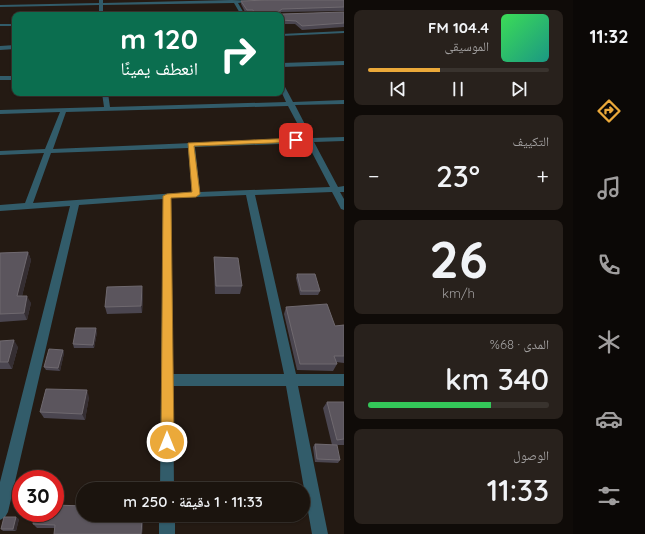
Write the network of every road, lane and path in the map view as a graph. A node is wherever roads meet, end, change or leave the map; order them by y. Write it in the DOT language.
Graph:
graph roads {
  1 [pos="234,1"];
  2 [pos="258,1"];
  3 [pos="101,2"];
  4 [pos="0,6"];
  5 [pos="241,12"];
  6 [pos="12,25"];
  7 [pos="0,26"];
  8 [pos="344,32"];
  9 [pos="284,35"];
  10 [pos="12,47"];
  11 [pos="0,48"];
  12 [pos="344,62"];
  13 [pos="284,65"];
  14 [pos="0,78"];
  15 [pos="12,78"];
  16 [pos="284,90"];
  17 [pos="105,96"];
  18 [pos="344,102"];
  19 [pos="291,103"];
  20 [pos="107,108"];
  21 [pos="64,110"];
  22 [pos="0,112"];
  23 [pos="344,139"];
  24 [pos="310,140"];
  25 [pos="191,145"];
  26 [pos="49,152"];
  27 [pos="0,153"];
  28 [pos="340,189"];
  29 [pos="250,193"];
  30 [pos="196,194"];
  31 [pos="167,196"];
  32 [pos="75,202"];
  33 [pos="28,206"];
  34 [pos="344,207"];
  35 [pos="0,208"];
  36 [pos="168,380"];
  37 [pos="291,380"];
  38 [pos="344,380"];
  39 [pos="167,482"];
  40 [pos="0,512"];
  41 [pos="167,522"];
  42 [pos="167,534"];
  43 [pos="320,534"];
  1 -- 2 [label="street"];
  1 -- 3 [label="street"];
  1 -- 5 [label="street"];
  3 -- 4 [label="street"];
  6 -- 7 [label="street"];
  8 -- 9 [label="street"];
  10 -- 11 [label="street"];
  12 -- 13 [label="street"];
  14 -- 15 [label="street"];
  16 -- 19 [label="street"];
  17 -- 20 [label="street"];
  18 -- 19 [label="street"];
  19 -- 20 [label="street"];
  19 -- 24 [label="street"];
  20 -- 21 [label="street"];
  21 -- 22 [label="street"];
  21 -- 26 [label="street"];
  23 -- 24 [label="street"];
  24 -- 25 [label="street"];
  24 -- 28 [label="street"];
  25 -- 26 [label="street"];
  25 -- 30 [label="street"];
  26 -- 27 [label="street"];
  26 -- 33 [label="street"];
  28 -- 29 [label="street"];
  28 -- 34 [label="street"];
  29 -- 30 [label="street"];
  29 -- 37 [label="street"];
  30 -- 31 [label="street"];
  31 -- 32 [label="street"];
  31 -- 36 [label="street"];
  32 -- 33 [label="street"];
  32 -- 40 [label="street"];
  33 -- 35 [label="street"];
  36 -- 37 [label="street"];
  36 -- 39 [label="street"];
  37 -- 38 [label="street"];
  37 -- 43 [label="street"];
  41 -- 42 [label="street"];
}
